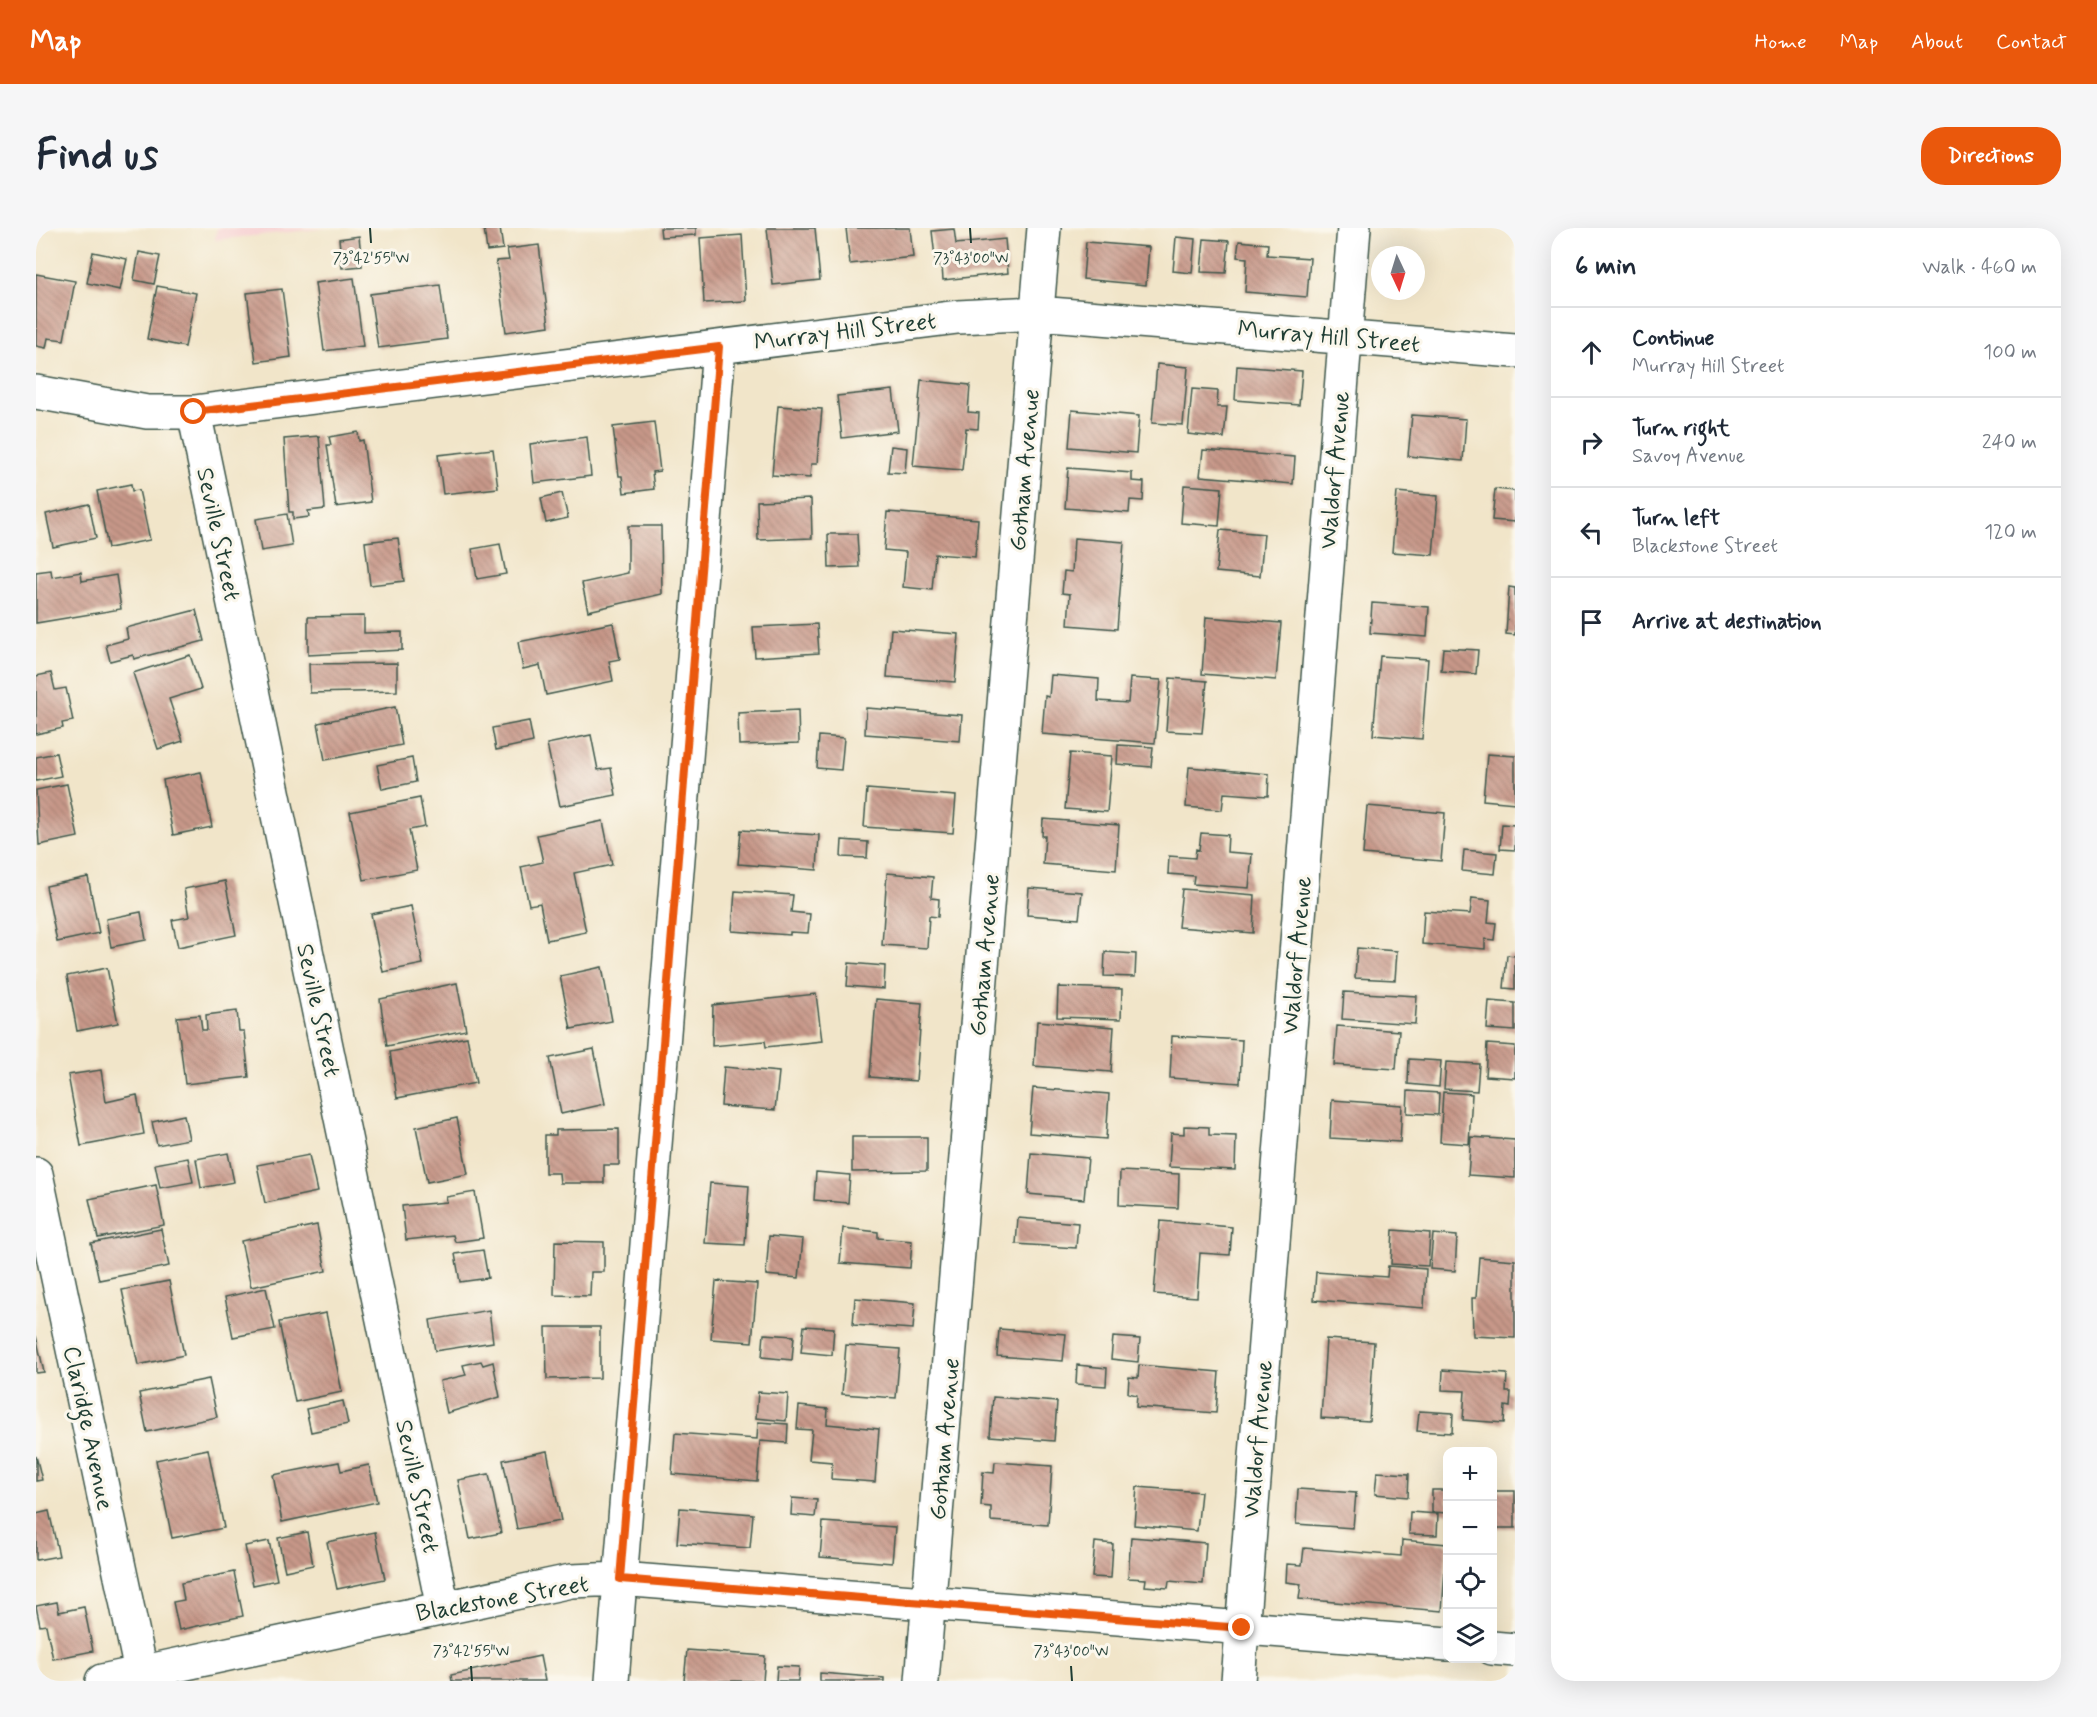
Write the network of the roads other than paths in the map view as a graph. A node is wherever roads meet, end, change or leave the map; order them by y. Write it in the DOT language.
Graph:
graph roads {
  1 [pos="1044,228"];
  2 [pos="1354,228"];
  3 [pos="1037,313"];
  4 [pos="1345,338"];
  5 [pos="719,347"];
  6 [pos="1515,351"];
  7 [pos="36,392"];
  8 [pos="194,412"];
  9 [pos="36,1174"];
  10 [pos="620,1579"];
  11 [pos="930,1603"];
  12 [pos="443,1608"];
  13 [pos="1242,1628"];
  14 [pos="1443,1644"];
  15 [pos="1497,1648"];
  16 [pos="1515,1650"];
  17 [pos="142,1677"];
  18 [pos="102,1681"];
  19 [pos="612,1681"];
  20 [pos="922,1681"];
  21 [pos="1238,1681"];
  1 -- 3 [label="street, Gotham Avenue"];
  2 -- 4 [label="street, Waldorf Avenue"];
  3 -- 4 [label="street, Murray Hill Street"];
  3 -- 5 [label="street, Murray Hill Street"];
  3 -- 11 [label="street, Gotham Avenue"];
  4 -- 6 [label="street, Murray Hill Street"];
  4 -- 13 [label="street, Waldorf Avenue"];
  5 -- 8 [label="street, Murray Hill Street"];
  5 -- 10 [label="street"];
  7 -- 8 [label="street, Murray Hill Street"];
  8 -- 12 [label="street, Seville Street"];
  9 -- 17 [label="street, Claridge Avenue"];
  10 -- 11 [label="street, Blackstone Street"];
  10 -- 12 [label="street, Blackstone Street"];
  10 -- 19 [label="street"];
  11 -- 13 [label="street, Blackstone Street"];
  11 -- 20 [label="street, Gotham Avenue"];
  12 -- 17 [label="street, Blackstone Street"];
  13 -- 14 [label="street, Blackstone Street"];
  13 -- 21 [label="street, Waldorf Avenue"];
  15 -- 16 [label="street"];
  17 -- 18 [label="street, Blackstone Street"];
}
